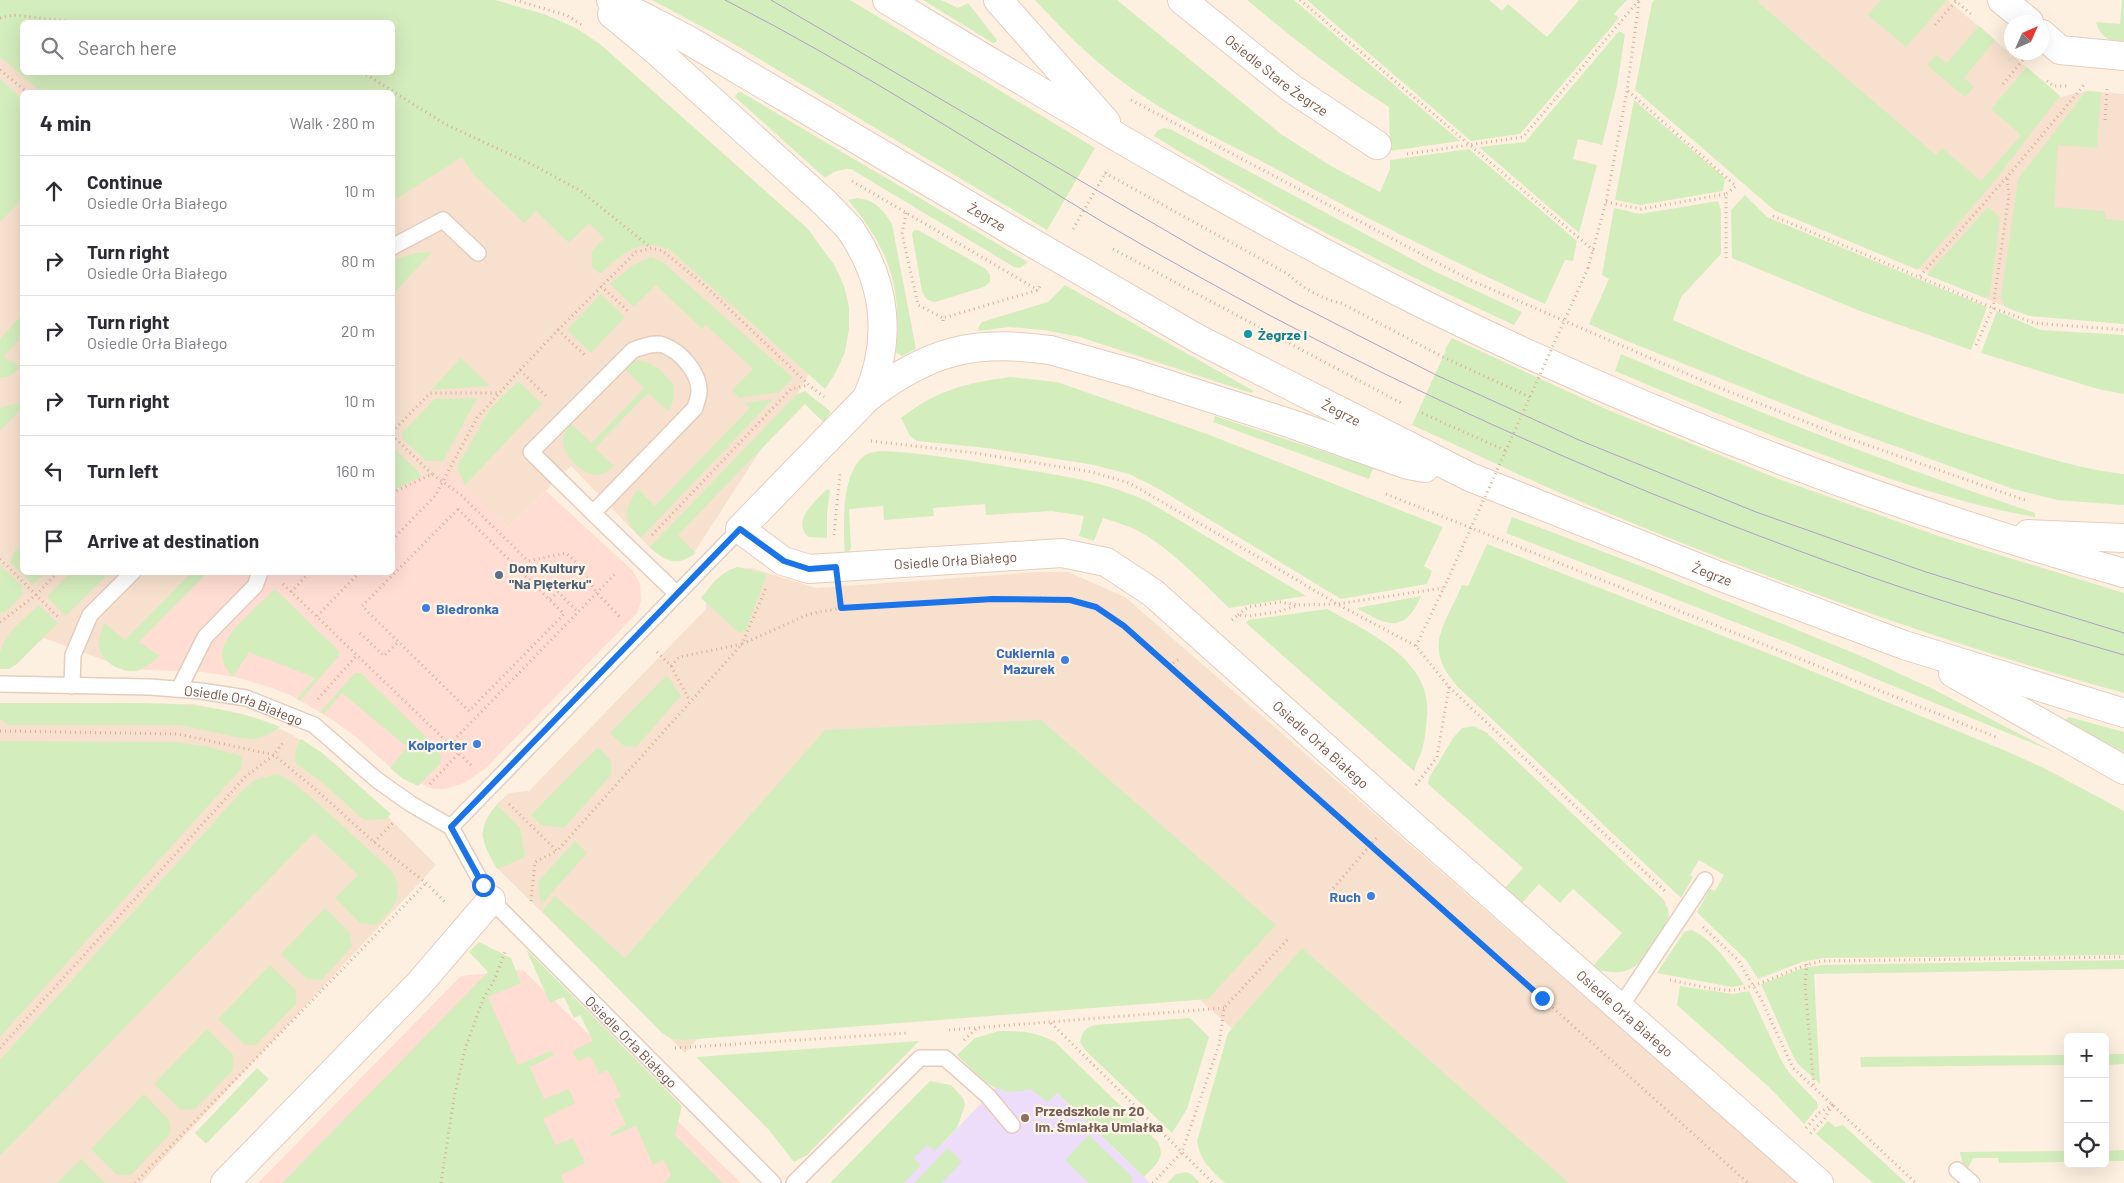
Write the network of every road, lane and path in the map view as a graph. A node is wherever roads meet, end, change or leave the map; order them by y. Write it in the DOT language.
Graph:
graph roads {
  1 [pos="515,0"];
  2 [pos="592,0"];
  3 [pos="610,0"];
  4 [pos="887,0"];
  5 [pos="998,0"];
  6 [pos="1182,0"];
  7 [pos="1300,0"];
  8 [pos="1639,0"];
  9 [pos="2002,0"];
  10 [pos="1956,1"];
  11 [pos="2020,15"];
  12 [pos="0,18"];
  13 [pos="58,20"];
  14 [pos="1935,25"];
  15 [pos="583,26"];
  16 [pos="2049,40"];
  17 [pos="2124,56"];
  18 [pos="2023,60"];
  19 [pos="0,70"];
  20 [pos="367,75"];
  21 [pos="2003,84"];
  22 [pos="2084,85"];
  23 [pos="2108,88"];
  24 [pos="25,90"];
  25 [pos="391,90"];
  26 [pos="1627,90"];
  27 [pos="395,93"];
  28 [pos="1128,98"];
  29 [pos="2105,120"];
  30 [pos="1123,141"];
  31 [pos="1377,145"];
  32 [pos="1469,146"];
  33 [pos="1105,173"];
  34 [pos="2007,177"];
  35 [pos="850,180"];
  36 [pos="1726,194"];
  37 [pos="1606,202"];
  38 [pos="906,213"];
  39 [pos="1773,216"];
  40 [pos="1074,227"];
  41 [pos="1081,231"];
  42 [pos="395,245"];
  43 [pos="652,248"];
  44 [pos="1112,248"];
  45 [pos="1594,251"];
  46 [pos="478,253"];
  47 [pos="1726,258"];
  48 [pos="1920,276"];
  49 [pos="601,286"];
  50 [pos="1038,290"];
  51 [pos="1992,308"];
  52 [pos="629,312"];
  53 [pos="943,318"];
  54 [pos="558,330"];
  55 [pos="2124,330"];
  56 [pos="1976,345"];
  57 [pos="586,357"];
  58 [pos="520,370"];
  59 [pos="809,385"];
  60 [pos="830,390"];
  61 [pos="498,393"];
  62 [pos="824,397"];
  63 [pos="1530,397"];
  64 [pos="548,398"];
  65 [pos="867,398"];
  66 [pos="1409,407"];
  67 [pos="1418,412"];
  68 [pos="848,418"];
  69 [pos="395,431"];
  70 [pos="395,437"];
  71 [pos="864,447"];
  72 [pos="1506,451"];
  73 [pos="840,472"];
  74 [pos="432,474"];
  75 [pos="1470,477"];
  76 [pos="442,481"];
  77 [pos="395,492"];
  78 [pos="1379,492"];
  79 [pos="2026,501"];
  80 [pos="593,513"];
  81 [pos="740,529"];
  82 [pos="1988,532"];
  83 [pos="395,537"];
  84 [pos="2124,538"];
  85 [pos="634,554"];
  86 [pos="0,559"];
  87 [pos="836,567"];
  88 [pos="395,573"];
  89 [pos="2124,573"];
  90 [pos="55,575"];
  91 [pos="129,575"];
  92 [pos="259,575"];
  93 [pos="307,575"];
  94 [pos="357,575"];
  95 [pos="393,575"];
  96 [pos="281,582"];
  97 [pos="1443,588"];
  98 [pos="291,592"];
  99 [pos="597,593"];
  100 [pos="677,594"];
  101 [pos="36,595"];
  102 [pos="550,599"];
  103 [pos="1337,604"];
  104 [pos="1298,606"];
  105 [pos="841,608"];
  106 [pos="578,612"];
  107 [pos="317,616"];
  108 [pos="1238,616"];
  109 [pos="1248,616"];
  110 [pos="62,620"];
  111 [pos="0,622"];
  112 [pos="360,633"];
  113 [pos="398,642"];
  114 [pos="742,644"];
  115 [pos="1904,646"];
  116 [pos="357,655"];
  117 [pos="0,684"];
  118 [pos="72,686"];
  119 [pos="1449,687"];
  120 [pos="179,689"];
  121 [pos="318,699"];
  122 [pos="690,701"];
  123 [pos="2124,712"];
  124 [pos="0,730"];
  125 [pos="2001,739"];
  126 [pos="284,740"];
  127 [pos="450,744"];
  128 [pos="459,753"];
  129 [pos="274,755"];
  130 [pos="2124,770"];
  131 [pos="480,774"];
  132 [pos="426,788"];
  133 [pos="503,798"];
  134 [pos="1396,811"];
  135 [pos="396,819"];
  136 [pos="451,827"];
  137 [pos="374,842"];
  138 [pos="1371,845"];
  139 [pos="1704,880"];
  140 [pos="1330,892"];
  141 [pos="491,900"];
  142 [pos="1290,937"];
  143 [pos="507,948"];
  144 [pos="2124,957"];
  145 [pos="1807,964"];
  146 [pos="1665,979"];
  147 [pos="1619,1009"];
  148 [pos="1050,1022"];
  149 [pos="0,1048"];
  150 [pos="1814,1089"];
  151 [pos="1012,1125"];
  152 [pos="1812,1132"];
  153 [pos="1804,1134"];
  154 [pos="1182,1152"];
  155 [pos="1957,1170"];
  156 [pos="796,1182"];
  157 [pos="135,1183"];
  158 [pos="226,1183"];
  159 [pos="441,1183"];
  160 [pos="773,1183"];
  161 [pos="1152,1183"];
  162 [pos="1213,1183"];
  163 [pos="1748,1183"];
  164 [pos="1819,1183"];
  165 [pos="1972,1183"];
  1 -- 15 [label="path"];
  2 -- 65 [label="street"];
  3 -- 75 [label="street, Żegrze"];
  4 -- 30 [label="street"];
  5 -- 30 [label="street"];
  6 -- 31 [label="street, Osiedle Stare Żegrze"];
  7 -- 32 [label="path"];
  8 -- 26 [label="path"];
  8 -- 32 [label="path"];
  9 -- 11 [label="street"];
  10 -- 14 [label="path"];
  12 -- 13 [label="path"];
  16 -- 17 [label="street"];
  18 -- 21 [label="path"];
  19 -- 24 [label="path"];
  20 -- 25 [label="path"];
  22 -- 34 [label="path"];
  23 -- 29 [label="path"];
  26 -- 36 [label="path"];
  26 -- 37 [label="path"];
  27 -- 43 [label="path"];
  28 -- 79 [label="path"];
  30 -- 82 [label="street"];
  31 -- 32 [label="path"];
  32 -- 45 [label="path"];
  33 -- 63 [label="path"];
  34 -- 48 [label="path"];
  34 -- 51 [label="path"];
  35 -- 38 [label="path"];
  36 -- 37 [label="path"];
  36 -- 47 [label="path"];
  37 -- 45 [label="path"];
  38 -- 50 [label="path"];
  38 -- 53 [label="path"];
  39 -- 48 [label="path"];
  40 -- 41 [label="path"];
  42 -- 46 [label="lane"];
  43 -- 49 [label="path"];
  43 -- 59 [label="path"];
  44 -- 66 [label="path"];
  45 -- 63 [label="path, bridge"];
  48 -- 51 [label="path"];
  49 -- 52 [label="path"];
  49 -- 54 [label="path"];
  51 -- 55 [label="path"];
  51 -- 56 [label="path"];
  54 -- 57 [label="path"];
  54 -- 58 [label="path"];
  58 -- 61 [label="path"];
  58 -- 64 [label="path"];
  59 -- 62 [label="path"];
  59 -- 85 [label="path"];
  60 -- 62 [label="path"];
  61 -- 69 [label="path"];
  61 -- 76 [label="path"];
  62 -- 68 [label="path"];
  63 -- 72 [label="path, bridge"];
  65 -- 68 [label="street"];
  65 -- 75 [label="street"];
  67 -- 72 [label="path"];
  68 -- 81 [label="street"];
  70 -- 74 [label="path"];
  71 -- 103 [label="path"];
  72 -- 97 [label="path, bridge"];
  73 -- 87 [label="path"];
  74 -- 76 [label="path"];
  74 -- 77 [label="path"];
  75 -- 115 [label="street, Żegrze"];
  76 -- 83 [label="path"];
  76 -- 99 [label="path"];
  78 -- 125 [label="path"];
  80 -- 80 [label="lane"];
  80 -- 85 [label="lane"];
  81 -- 87 [label="street, Osiedle Orła Białego"];
  81 -- 100 [label="lane"];
  82 -- 84 [label="street"];
  82 -- 89 [label="street"];
  85 -- 99 [label="path"];
  85 -- 100 [label="lane"];
  86 -- 101 [label="path"];
  87 -- 105 [label="path"];
  87 -- 134 [label="street, Osiedle Orła Białego"];
  88 -- 102 [label="path"];
  90 -- 101 [label="path"];
  91 -- 118 [label="lane"];
  92 -- 120 [label="lane"];
  93 -- 98 [label="path"];
  94 -- 107 [label="path"];
  95 -- 113 [label="path"];
  96 -- 98 [label="path"];
  97 -- 103 [label="path"];
  97 -- 103 [label="path"];
  98 -- 107 [label="path"];
  99 -- 106 [label="path"];
  100 -- 136 [label="lane"];
  101 -- 110 [label="path"];
  101 -- 111 [label="path"];
  102 -- 106 [label="path"];
  102 -- 113 [label="path"];
  103 -- 104 [label="path"];
  104 -- 108 [label="path"];
  104 -- 109 [label="path"];
  105 -- 114 [label="path"];
  105 -- 138 [label="path"];
  106 -- 127 [label="path"];
  107 -- 116 [label="path"];
  112 -- 113 [label="path"];
  114 -- 122 [label="path"];
  114 -- 122 [label="path"];
  115 -- 123 [label="street, Żegrze"];
  115 -- 130 [label="street"];
  116 -- 121 [label="path"];
  116 -- 127 [label="path"];
  117 -- 118 [label="lane, Osiedle Orła Białego"];
  118 -- 120 [label="lane, Osiedle Orła Białego"];
  119 -- 134 [label="path"];
  120 -- 136 [label="lane, Osiedle Orła Białego"];
  122 -- 133 [label="path"];
  124 -- 129 [label="path"];
  126 -- 129 [label="path"];
  127 -- 128 [label="path"];
  128 -- 131 [label="path"];
  128 -- 132 [label="path"];
  129 -- 137 [label="path"];
  129 -- 149 [label="path"];
  134 -- 138 [label="path"];
  134 -- 147 [label="street, Osiedle Orła Białego"];
  135 -- 137 [label="path"];
  136 -- 141 [label="lane, Osiedle Orła Białego"];
  137 -- 157 [label="path"];
  138 -- 140 [label="path"];
  138 -- 163 [label="path"];
  139 -- 147 [label="lane"];
  141 -- 158 [label="street"];
  141 -- 160 [label="lane, Osiedle Orła Białego"];
  142 -- 154 [label="path"];
  143 -- 159 [label="path"];
  144 -- 145 [label="path"];
  145 -- 146 [label="path"];
  145 -- 150 [label="path"];
  147 -- 164 [label="street, Osiedle Orła Białego"];
  148 -- 154 [label="path"];
  151 -- 156 [label="lane"];
  152 -- 153 [label="path"];
  154 -- 161 [label="path"];
  154 -- 162 [label="path"];
  155 -- 165 [label="lane"];
}
